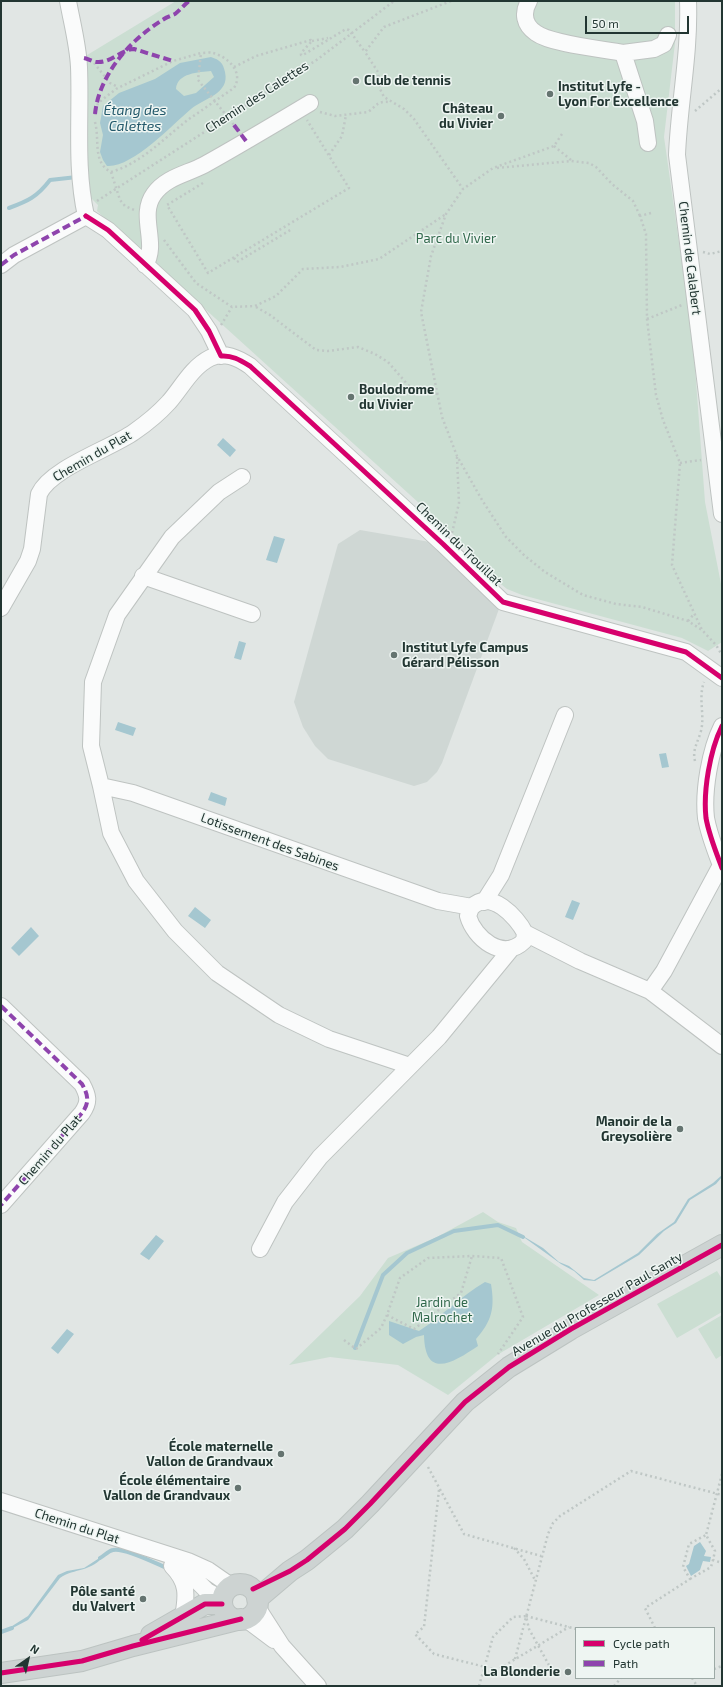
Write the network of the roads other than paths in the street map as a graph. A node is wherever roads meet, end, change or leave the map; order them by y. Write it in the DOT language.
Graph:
graph roads {
  1 [pos="68,1"];
  2 [pos="529,1"];
  3 [pos="688,1"];
  4 [pos="668,35"];
  5 [pos="623,53"];
  6 [pos="313,107"];
  7 [pos="648,143"];
  8 [pos="86,216"];
  9 [pos="145,264"];
  10 [pos="1,265"];
  11 [pos="201,320"];
  12 [pos="221,356"];
  13 [pos="203,363"];
  14 [pos="242,477"];
  15 [pos="722,514"];
  16 [pos="143,576"];
  17 [pos="1,608"];
  18 [pos="252,614"];
  19 [pos="722,678"];
  20 [pos="565,715"];
  21 [pos="722,726"];
  22 [pos="101,786"];
  23 [pos="721,867"];
  24 [pos="501,875"];
  25 [pos="504,907"];
  26 [pos="474,908"];
  27 [pos="518,942"];
  28 [pos="486,943"];
  29 [pos="478,987"];
  30 [pos="650,992"];
  31 [pos="1,1006"];
  32 [pos="722,1046"];
  33 [pos="410,1066"];
  34 [pos="1,1205"];
  35 [pos="722,1245"];
  36 [pos="260,1249"];
  37 [pos="1,1502"];
  38 [pos="152,1550"];
  39 [pos="225,1597"];
  40 [pos="251,1607"];
  41 [pos="183,1616"];
  42 [pos="133,1646"];
  43 [pos="1,1673"];
  44 [pos="318,1686"];
  1 -- 8 [label="street"];
  2 -- 5 [label="street"];
  3 -- 15 [label="street, Chemin de Calabert"];
  4 -- 5 [label="street"];
  5 -- 7 [label="street"];
  6 -- 9 [label="street"];
  8 -- 9 [label="street"];
  8 -- 10 [label="street"];
  9 -- 11 [label="street"];
  11 -- 12 [label="street"];
  11 -- 13 [label="street"];
  12 -- 13 [label="street, Chemin du Plat"];
  12 -- 19 [label="street, Chemin du Trouillat"];
  13 -- 17 [label="street, Chemin du Plat"];
  14 -- 16 [label="street"];
  16 -- 18 [label="street"];
  16 -- 22 [label="street"];
  20 -- 24 [label="street"];
  21 -- 23 [label="street"];
  22 -- 26 [label="street, Lotissement des Sabines"];
  22 -- 33 [label="street"];
  23 -- 30 [label="street"];
  24 -- 25 [label="street"];
  24 -- 26 [label="street"];
  25 -- 26 [label="street, Lotissement des Sabines"];
  25 -- 27 [label="street"];
  26 -- 28 [label="street"];
  27 -- 28 [label="street"];
  27 -- 29 [label="street"];
  27 -- 30 [label="street"];
  28 -- 29 [label="street"];
  29 -- 33 [label="street"];
  30 -- 32 [label="street"];
  31 -- 34 [label="street, Chemin du Plat"];
  33 -- 36 [label="street"];
  35 -- 40 [label="main road, Avenue du Professeur Paul Santy"];
  37 -- 38 [label="street, Chemin du Plat"];
  38 -- 39 [label="street, Chemin du Plat"];
  38 -- 41 [label="street, Chemin du Plat"];
  39 -- 40 [label="main road"];
  39 -- 40 [label="main road, Avenue du Professeur Paul Santy"];
  39 -- 41 [label="main road, Avenue du Professeur Paul Santy"];
  40 -- 42 [label="main road, Avenue du Professeur Paul Santy"];
  40 -- 44 [label="street"];
  41 -- 42 [label="main road, Avenue du Professeur Paul Santy"];
  42 -- 43 [label="main road, Avenue du Professeur Paul Santy"];
}
